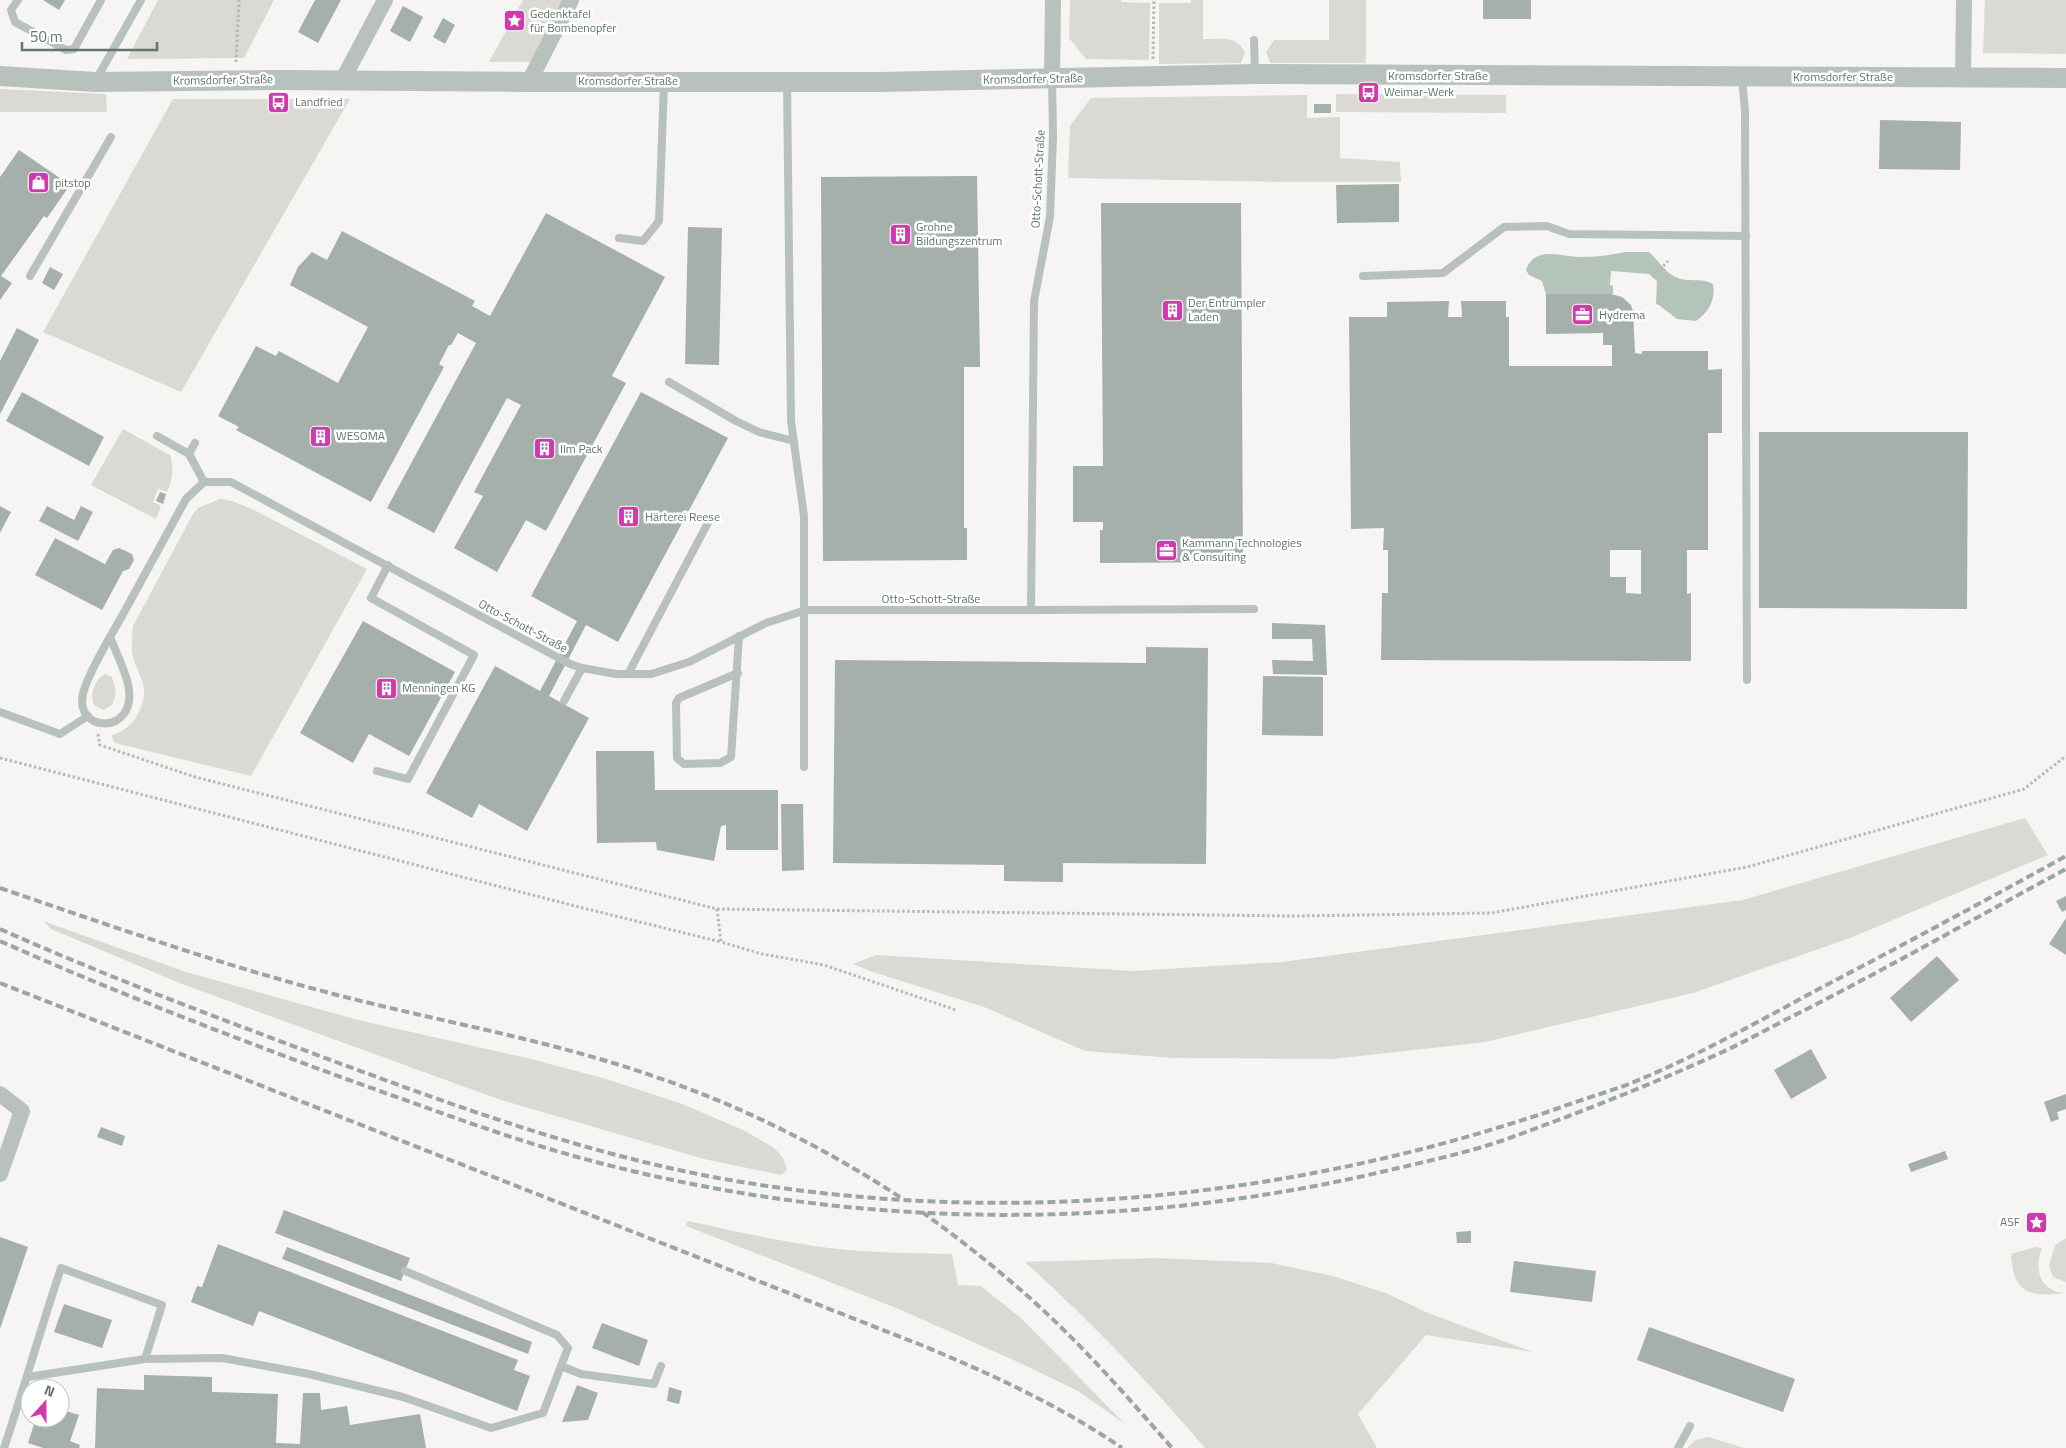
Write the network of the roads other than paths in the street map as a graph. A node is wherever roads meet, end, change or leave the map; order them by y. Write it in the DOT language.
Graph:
graph roads {
  1 [pos="18,0"];
  2 [pos="101,0"];
  3 [pos="141,0"];
  4 [pos="385,0"];
  5 [pos="571,0"];
  6 [pos="1053,0"];
  7 [pos="1964,0"];
  8 [pos="1254,40"];
  9 [pos="1254,74"];
  10 [pos="0,76"];
  11 [pos="1742,77"];
  12 [pos="1963,77"];
  13 [pos="2066,78"];
  14 [pos="1052,79"];
  15 [pos="342,81"];
  16 [pos="664,81"];
  17 [pos="787,81"];
  18 [pos="96,82"];
  19 [pos="529,82"];
  20 [pos="111,137"];
  21 [pos="1746,236"];
  22 [pos="619,238"];
  23 [pos="30,276"];
  24 [pos="1363,276"];
  25 [pos="669,382"];
  26 [pos="157,436"];
  27 [pos="794,441"];
  28 [pos="195,443"];
  29 [pos="189,454"];
  30 [pos="204,482"];
  31 [pos="711,517"];
  32 [pos="388,565"];
  33 [pos="1254,609"];
  34 [pos="806,610"];
  35 [pos="1031,610"];
  36 [pos="739,636"];
  37 [pos="110,637"];
  38 [pos="582,668"];
  39 [pos="738,673"];
  40 [pos="628,674"];
  41 [pos="1747,680"];
  42 [pos="564,701"];
  43 [pos="0,712"];
  44 [pos="88,716"];
  45 [pos="804,767"];
  46 [pos="377,771"];
  47 [pos="0,1094"];
  48 [pos="0,1174"];
  49 [pos="405,1271"];
  50 [pos="145,1359"];
  51 [pos="561,1366"];
  52 [pos="661,1366"];
  53 [pos="28,1377"];
  54 [pos="1690,1426"];
  55 [pos="4,1448"];
  56 [pos="1678,1448"];
  1 -- 2 [label="lane"];
  3 -- 18 [label="lane"];
  4 -- 15 [label="street"];
  5 -- 19 [label="street"];
  6 -- 14 [label="street"];
  7 -- 12 [label="street"];
  8 -- 9 [label="lane"];
  9 -- 11 [label="street, Kromsdorfer Straße"];
  9 -- 14 [label="street, Kromsdorfer Straße"];
  10 -- 18 [label="street, Kromsdorfer Straße"];
  11 -- 12 [label="street, Kromsdorfer Straße"];
  11 -- 21 [label="lane"];
  12 -- 13 [label="street, Kromsdorfer Straße"];
  14 -- 17 [label="street, Kromsdorfer Straße"];
  14 -- 35 [label="lane, Otto-Schott-Straße"];
  15 -- 18 [label="street, Kromsdorfer Straße"];
  15 -- 19 [label="street, Kromsdorfer Straße"];
  16 -- 17 [label="street, Kromsdorfer Straße"];
  16 -- 19 [label="street, Kromsdorfer Straße"];
  16 -- 22 [label="lane"];
  17 -- 27 [label="lane"];
  20 -- 23 [label="lane"];
  21 -- 24 [label="lane"];
  21 -- 41 [label="lane"];
  25 -- 27 [label="lane"];
  26 -- 29 [label="lane"];
  27 -- 34 [label="lane"];
  28 -- 29 [label="lane"];
  29 -- 30 [label="lane"];
  30 -- 32 [label="lane, Otto-Schott-Straße"];
  30 -- 37 [label="lane"];
  31 -- 40 [label="lane"];
  32 -- 38 [label="lane, Otto-Schott-Straße"];
  32 -- 46 [label="lane"];
  33 -- 35 [label="lane, Otto-Schott-Straße"];
  34 -- 35 [label="lane, Otto-Schott-Straße"];
  34 -- 36 [label="lane, Otto-Schott-Straße"];
  34 -- 45 [label="lane"];
  36 -- 39 [label="lane"];
  36 -- 40 [label="lane, Otto-Schott-Straße"];
  37 -- 44 [label="lane"];
  37 -- 44 [label="lane"];
  38 -- 40 [label="lane, Otto-Schott-Straße"];
  38 -- 42 [label="lane"];
  39 -- 39 [label="lane"];
  43 -- 44 [label="lane"];
  47 -- 48 [label="street"];
  49 -- 51 [label="lane"];
  50 -- 51 [label="lane"];
  50 -- 53 [label="lane"];
  50 -- 53 [label="lane"];
  51 -- 52 [label="lane"];
  53 -- 55 [label="lane"];
  54 -- 56 [label="lane"];
}
